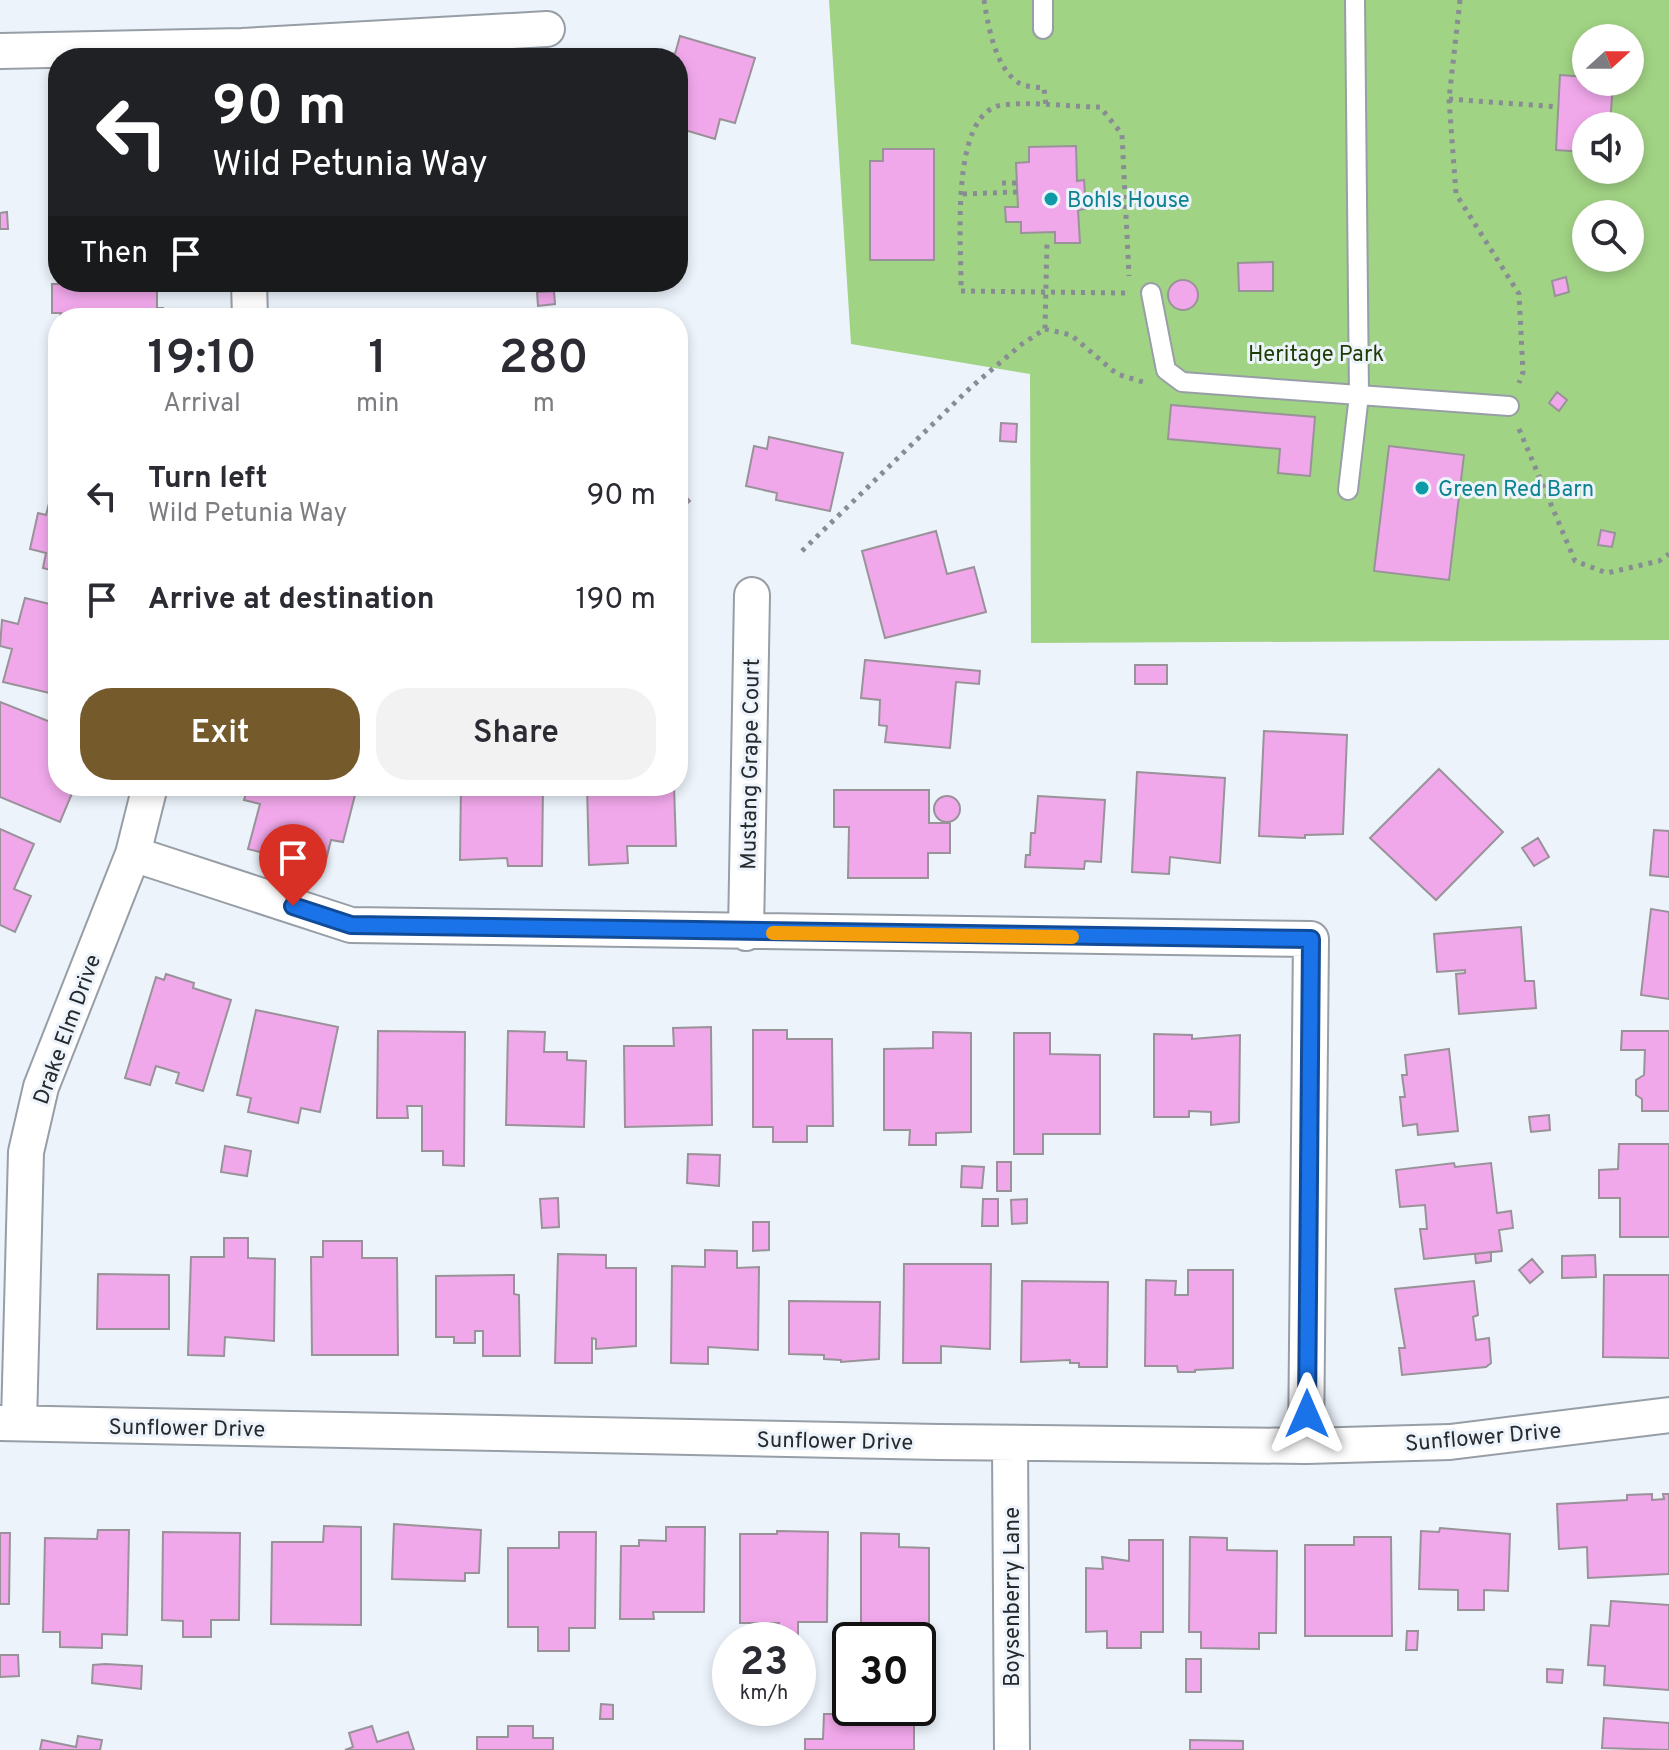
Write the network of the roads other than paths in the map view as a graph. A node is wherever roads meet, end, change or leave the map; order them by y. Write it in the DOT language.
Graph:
graph roads {
  1 [pos="1043,0"];
  2 [pos="1355,0"];
  3 [pos="547,29"];
  4 [pos="1043,29"];
  5 [pos="296,48"];
  6 [pos="0,51"];
  7 [pos="48,51"];
  8 [pos="1151,293"];
  9 [pos="1359,395"];
  10 [pos="1509,406"];
  11 [pos="1348,490"];
  12 [pos="752,595"];
  13 [pos="148,796"];
  14 [pos="133,854"];
  15 [pos="746,933"];
  16 [pos="1669,1415"];
  17 [pos="10,1423"];
  18 [pos="1010,1443"];
  19 [pos="1306,1446"];
  20 [pos="1012,1750"];
  1 -- 4 [label="lane"];
  2 -- 9 [label="lane"];
  3 -- 5 [label="street"];
  6 -- 7 [label="street"];
  8 -- 9 [label="lane"];
  9 -- 10 [label="lane"];
  9 -- 11 [label="lane"];
  12 -- 15 [label="street, Mustang Grape Court"];
  13 -- 14 [label="street, Drake Elm Drive"];
  14 -- 15 [label="street"];
  14 -- 17 [label="street, Drake Elm Drive"];
  15 -- 19 [label="street"];
  16 -- 19 [label="street, Sunflower Drive"];
  17 -- 18 [label="street, Sunflower Drive"];
  18 -- 19 [label="street, Sunflower Drive"];
  18 -- 20 [label="street, Boysenberry Lane"];
}
